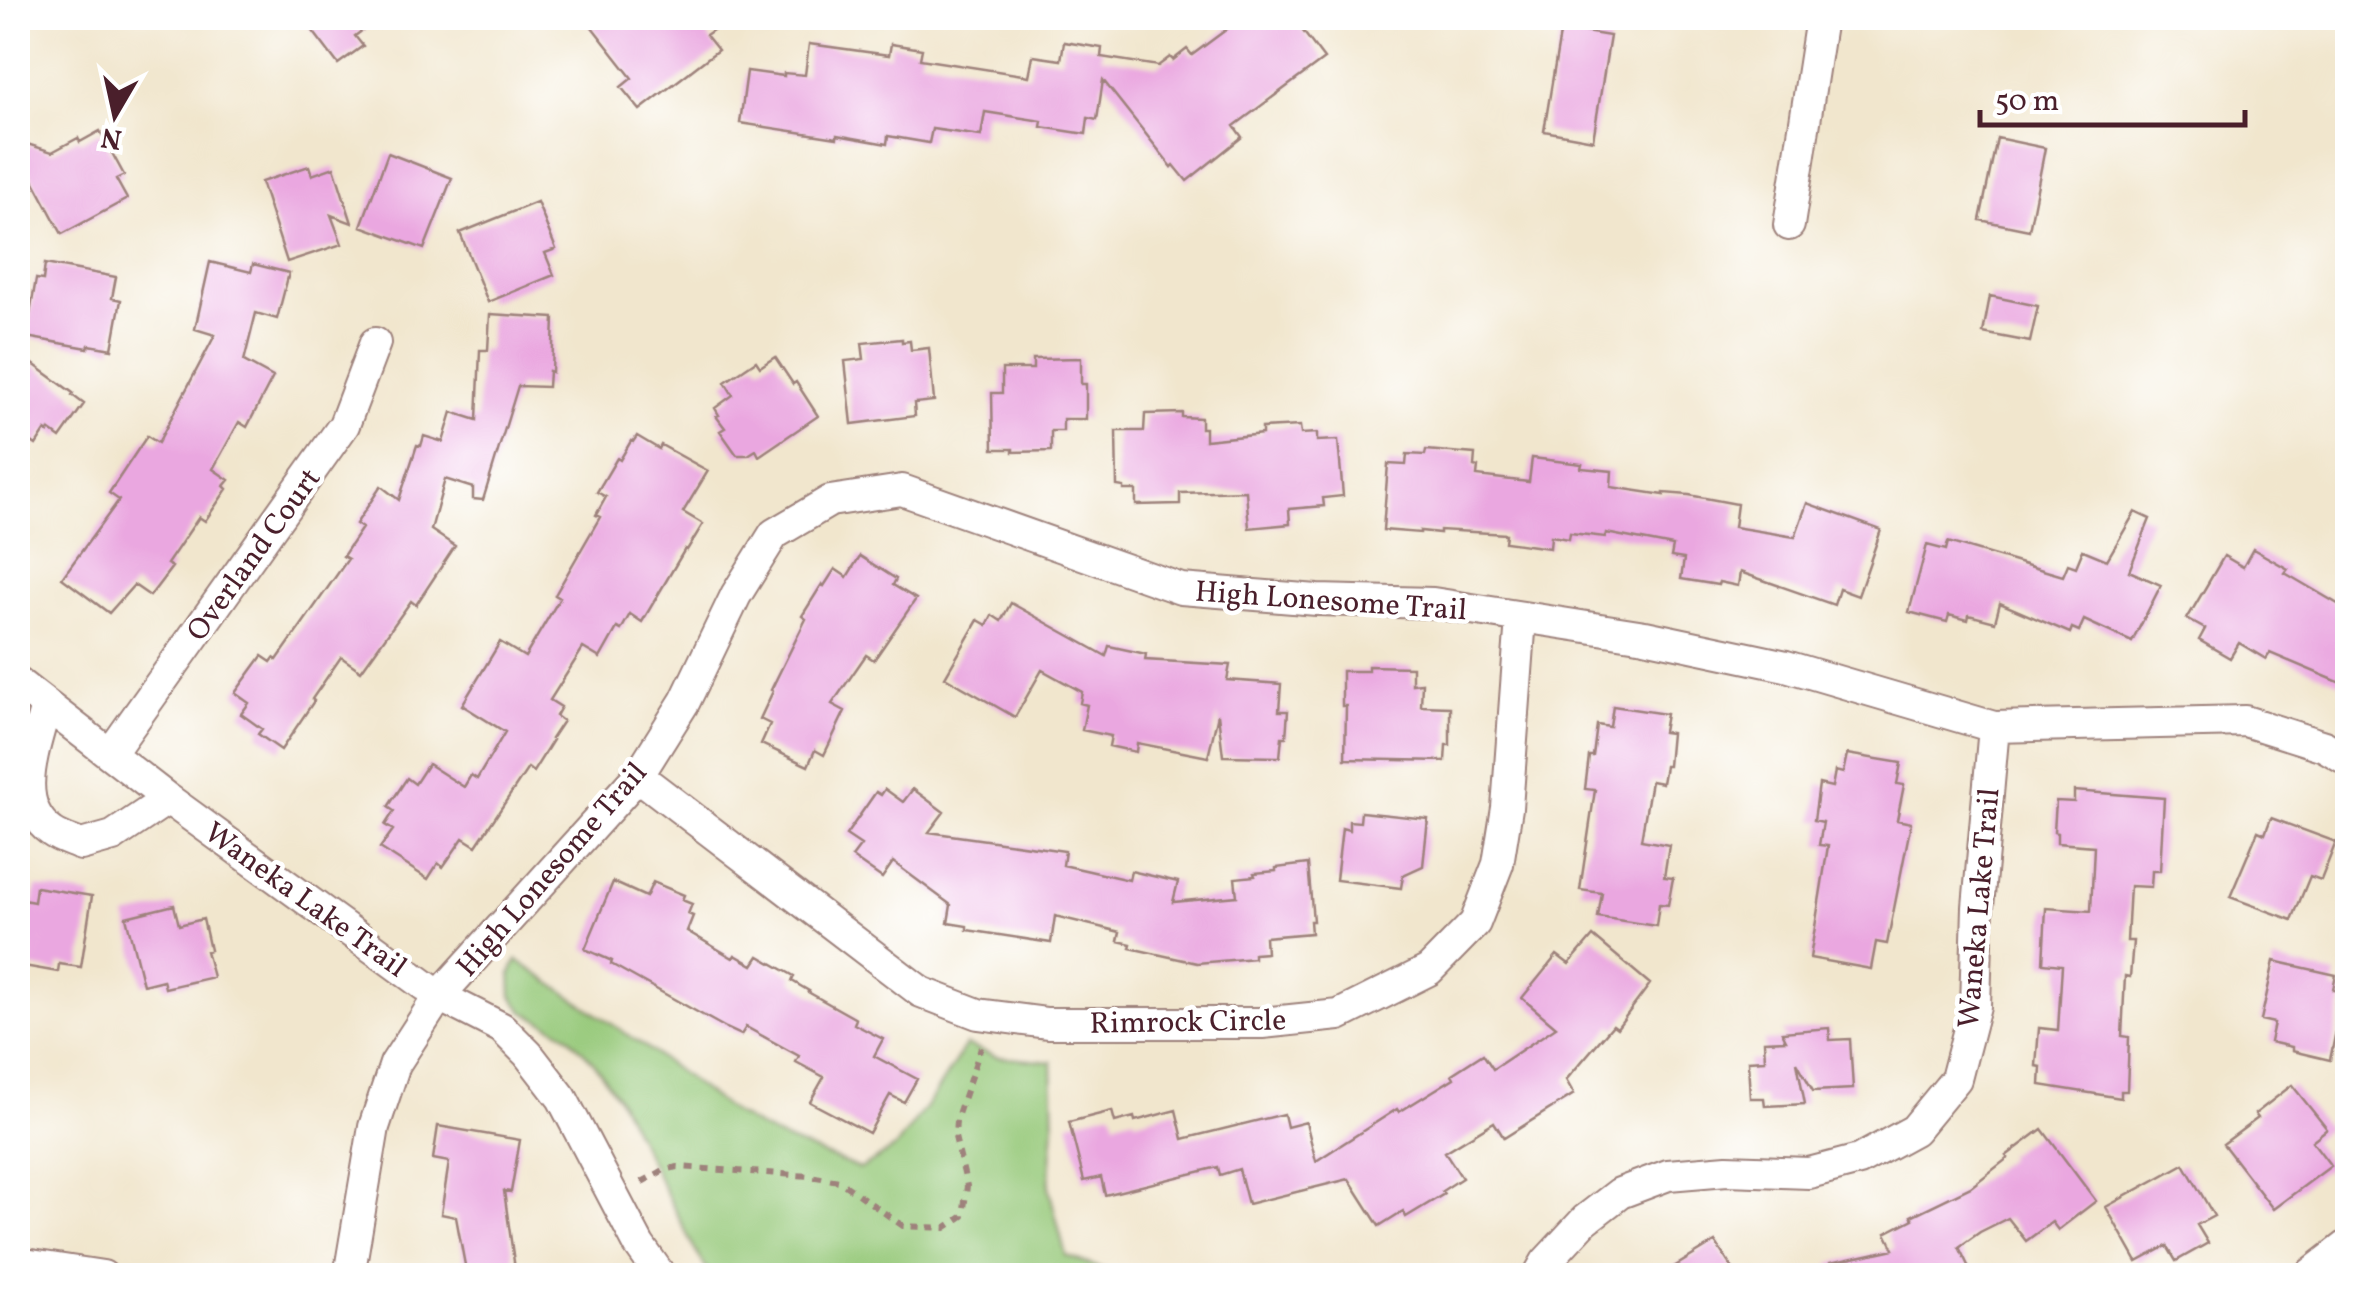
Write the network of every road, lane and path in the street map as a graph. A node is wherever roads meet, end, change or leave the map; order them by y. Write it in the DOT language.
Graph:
graph roads {
  1 [pos="1821,18"];
  2 [pos="1789,225"];
  3 [pos="375,343"];
  4 [pos="1521,618"];
  5 [pos="18,683"];
  6 [pos="46,704"];
  7 [pos="1994,726"];
  8 [pos="110,754"];
  9 [pos="2348,760"];
  10 [pos="638,776"];
  11 [pos="168,799"];
  12 [pos="439,996"];
  13 [pos="997,1016"];
  14 [pos="615,1196"];
  15 [pos="2348,1246"];
  16 [pos="18,1263"];
  17 [pos="103,1276"];
  18 [pos="349,1276"];
  19 [pos="661,1276"];
  20 [pos="1538,1276"];
  21 [pos="2308,1276"];
  1 -- 2 [label="street"];
  3 -- 8 [label="street, Overland Court"];
  4 -- 7 [label="street, High Lonesome Trail"];
  4 -- 10 [label="street, High Lonesome Trail"];
  4 -- 13 [label="street, Rimrock Circle"];
  5 -- 6 [label="street, Waneka Lake Trail"];
  6 -- 8 [label="street, Waneka Lake Trail"];
  6 -- 11 [label="street"];
  7 -- 9 [label="street, High Lonesome Trail"];
  7 -- 20 [label="street, Waneka Lake Trail"];
  8 -- 11 [label="street, Waneka Lake Trail"];
  10 -- 12 [label="street, High Lonesome Trail"];
  10 -- 13 [label="street, Rimrock Circle"];
  11 -- 12 [label="street, Waneka Lake Trail"];
  12 -- 14 [label="street, Waneka Lake Trail"];
  12 -- 18 [label="street, High Lonesome Trail"];
  13 -- 14 [label="path"];
  14 -- 19 [label="street, Waneka Lake Trail"];
  15 -- 21 [label="street"];
  16 -- 17 [label="street"];
}
